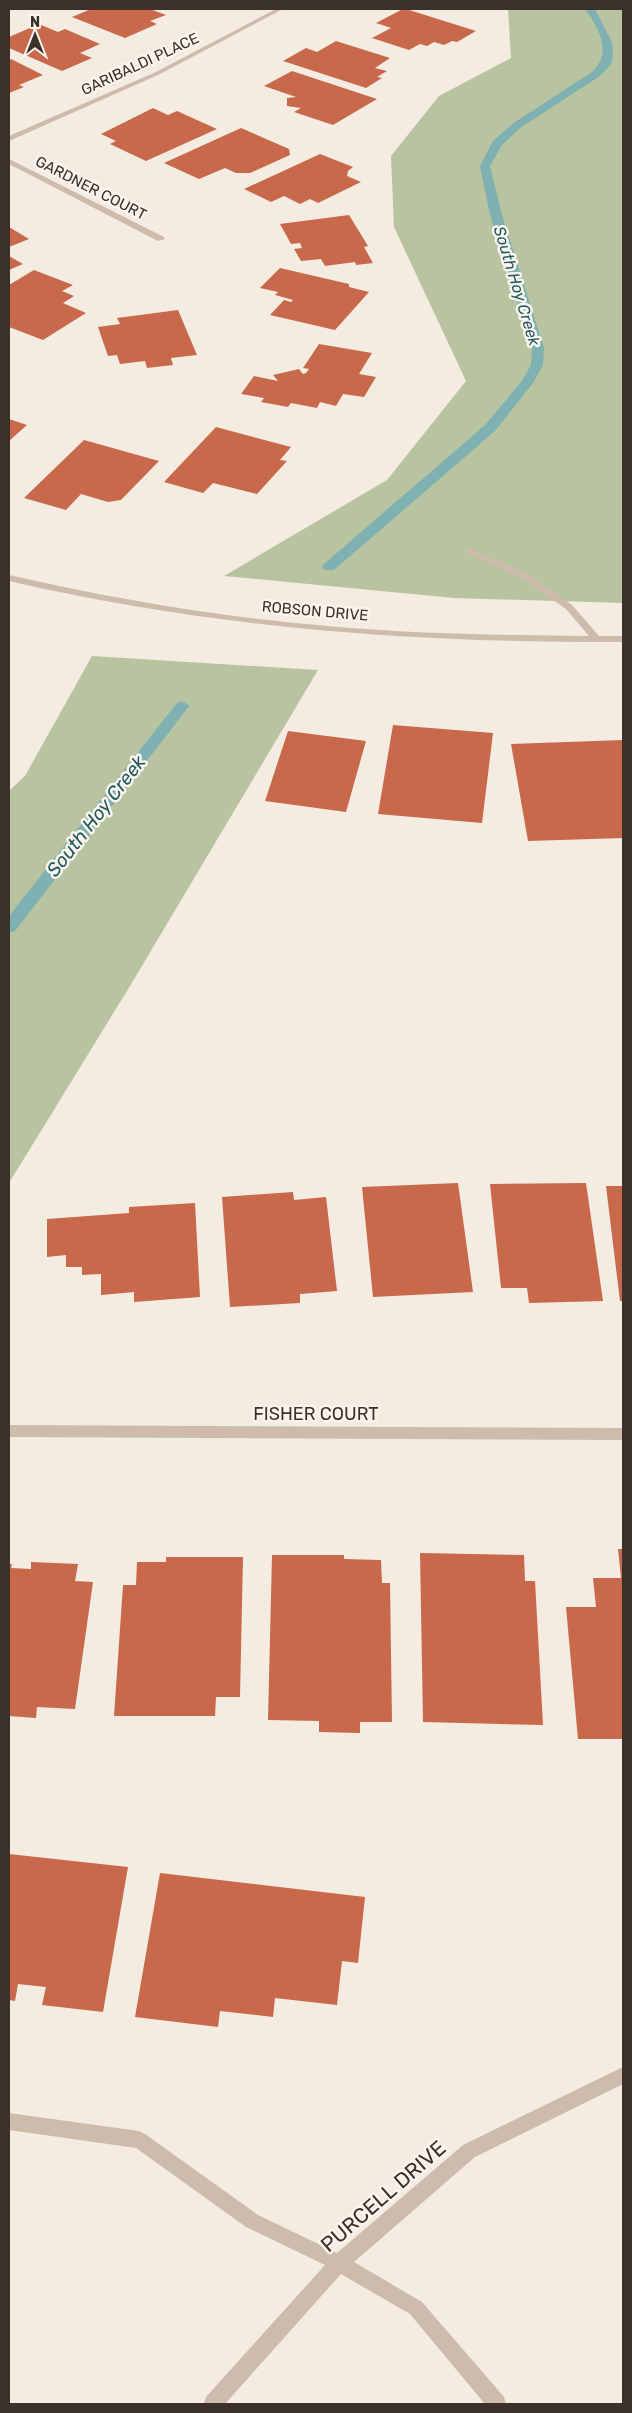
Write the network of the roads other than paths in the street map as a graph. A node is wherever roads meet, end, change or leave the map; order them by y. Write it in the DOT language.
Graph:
graph roads {
  1 [pos="280,9"];
  2 [pos="9,139"];
  3 [pos="9,161"];
  4 [pos="161,239"];
  5 [pos="469,551"];
  6 [pos="9,578"];
  7 [pos="596,638"];
  8 [pos="623,639"];
  9 [pos="9,1431"];
  10 [pos="623,1434"];
  11 [pos="623,2075"];
  12 [pos="9,2122"];
  13 [pos="338,2263"];
  14 [pos="212,2404"];
  15 [pos="497,2404"];
  1 -- 2 [label="street, GARIBALDI PLACE"];
  3 -- 4 [label="street, GARDNER COURT"];
  5 -- 7 [label="street"];
  6 -- 7 [label="street, ROBSON DRIVE"];
  7 -- 8 [label="street, ROBSON DRIVE"];
  9 -- 10 [label="street, FISHER COURT"];
  11 -- 13 [label="street, PURCELL DRIVE"];
  12 -- 13 [label="street"];
  13 -- 14 [label="street, PURCELL DRIVE"];
  13 -- 15 [label="street"];
}
